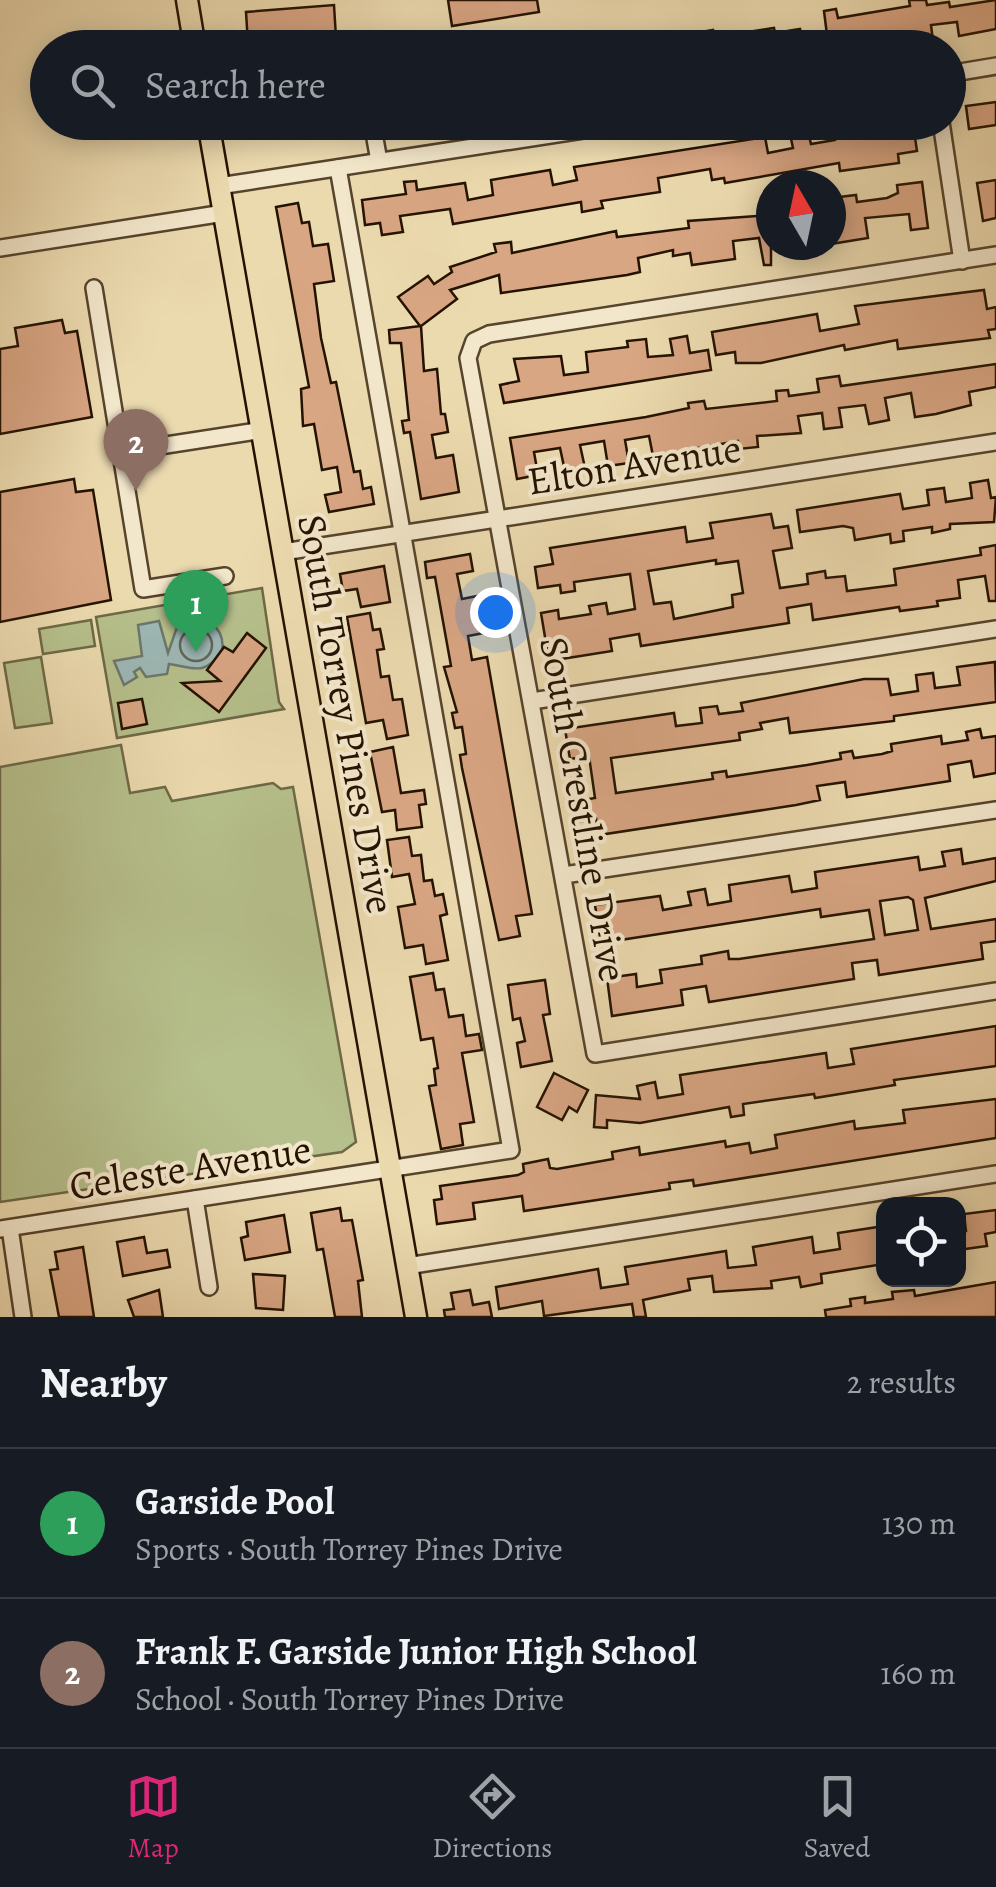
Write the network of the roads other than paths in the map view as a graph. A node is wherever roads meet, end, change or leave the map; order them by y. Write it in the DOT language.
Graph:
graph roads {
  1 [pos="186,0"];
  2 [pos="192,30"];
  3 [pos="996,66"];
  4 [pos="966,71"];
  5 [pos="211,140"];
  6 [pos="375,140"];
  7 [pos="520,140"];
  8 [pos="944,140"];
  9 [pos="379,162"];
  10 [pos="338,168"];
  11 [pos="219,186"];
  12 [pos="224,214"];
  13 [pos="0,248"];
  14 [pos="996,255"];
  15 [pos="962,261"];
  16 [pos="94,288"];
  17 [pos="263,430"];
  18 [pos="996,442"];
  19 [pos="121,452"];
  20 [pos="498,518"];
  21 [pos="403,533"];
  22 [pos="282,552"];
  23 [pos="226,576"];
  24 [pos="996,628"];
  25 [pos="532,701"];
  26 [pos="996,810"];
  27 [pos="564,875"];
  28 [pos="996,991"];
  29 [pos="390,1170"];
  30 [pos="996,1174"];
  31 [pos="195,1199"];
  32 [pos="5,1228"];
  33 [pos="407,1266"];
  34 [pos="209,1287"];
  35 [pos="23,1317"];
  36 [pos="416,1317"];
  1 -- 2 [label="main road"];
  3 -- 4 [label="street"];
  5 -- 11 [label="main road, South Torrey Pines Drive"];
  6 -- 9 [label="street"];
  7 -- 9 [label="street"];
  8 -- 15 [label="street"];
  9 -- 10 [label="street"];
  10 -- 11 [label="street"];
  10 -- 21 [label="street"];
  11 -- 12 [label="main road, South Torrey Pines Drive"];
  12 -- 13 [label="street"];
  12 -- 17 [label="main road, South Torrey Pines Drive"];
  14 -- 15 [label="street"];
  15 -- 20 [label="street, South Crestline Drive"];
  16 -- 19 [label="street"];
  17 -- 19 [label="street"];
  17 -- 22 [label="main road, South Torrey Pines Drive"];
  18 -- 20 [label="street, Elton Avenue"];
  19 -- 23 [label="street"];
  20 -- 21 [label="street, Elton Avenue"];
  20 -- 25 [label="street, South Crestline Drive"];
  21 -- 22 [label="street, Elton Avenue"];
  21 -- 29 [label="street, Celeste Avenue"];
  22 -- 29 [label="main road, South Torrey Pines Drive"];
  24 -- 25 [label="street"];
  25 -- 27 [label="street, South Crestline Drive"];
  26 -- 27 [label="street"];
  27 -- 28 [label="street, South Crestline Drive"];
  29 -- 31 [label="street, Celeste Avenue"];
  29 -- 33 [label="main road, South Torrey Pines Drive"];
  30 -- 33 [label="street"];
  31 -- 32 [label="street, Celeste Avenue"];
  31 -- 34 [label="street"];
  32 -- 35 [label="street"];
  33 -- 36 [label="main road, South Torrey Pines Drive"];
}
